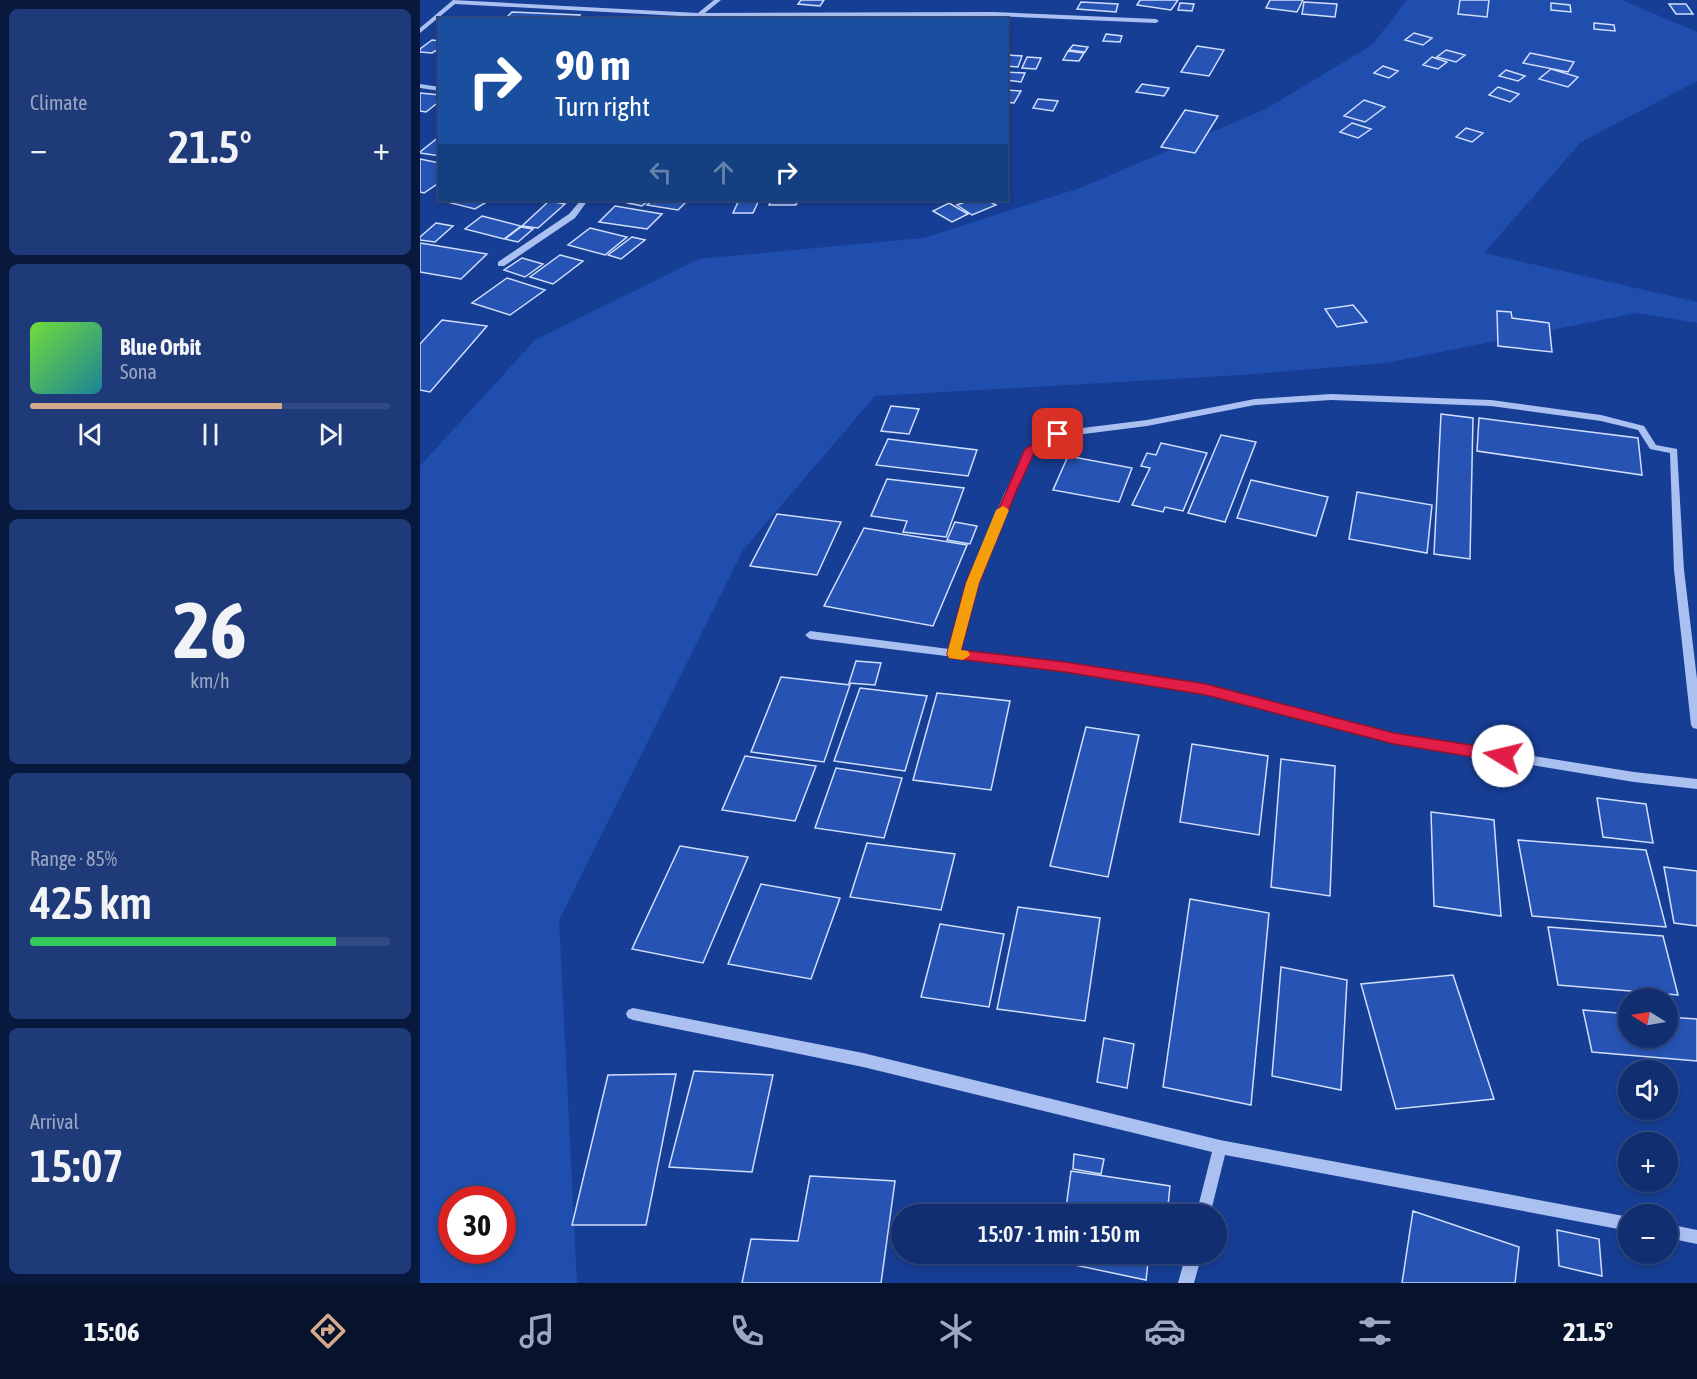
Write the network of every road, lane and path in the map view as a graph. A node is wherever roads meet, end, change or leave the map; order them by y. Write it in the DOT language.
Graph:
graph roads {
  1 [pos="718,0"];
  2 [pos="455,1"];
  3 [pos="699,15"];
  4 [pos="1156,21"];
  5 [pos="420,31"];
  6 [pos="420,86"];
  7 [pos="438,89"];
  8 [pos="583,201"];
  9 [pos="501,264"];
  10 [pos="810,635"];
  11 [pos="953,654"];
  12 [pos="1697,725"];
  13 [pos="1697,784"];
  14 [pos="633,1014"];
  15 [pos="1221,1147"];
  16 [pos="1206,1204"];
  17 [pos="1618,1222"];
  18 [pos="1678,1233"];
  19 [pos="1697,1237"];
  20 [pos="1191,1264"];
  21 [pos="1186,1283"];
  1 -- 3 [label="street"];
  2 -- 3 [label="street"];
  2 -- 5 [label="street"];
  3 -- 4 [label="street"];
  6 -- 7 [label="street"];
  8 -- 9 [label="street"];
  10 -- 11 [label="street"];
  11 -- 12 [label="street"];
  11 -- 13 [label="street"];
  14 -- 15 [label="street"];
  15 -- 16 [label="street"];
  15 -- 17 [label="street"];
  18 -- 19 [label="street"];
  20 -- 21 [label="street"];
}
